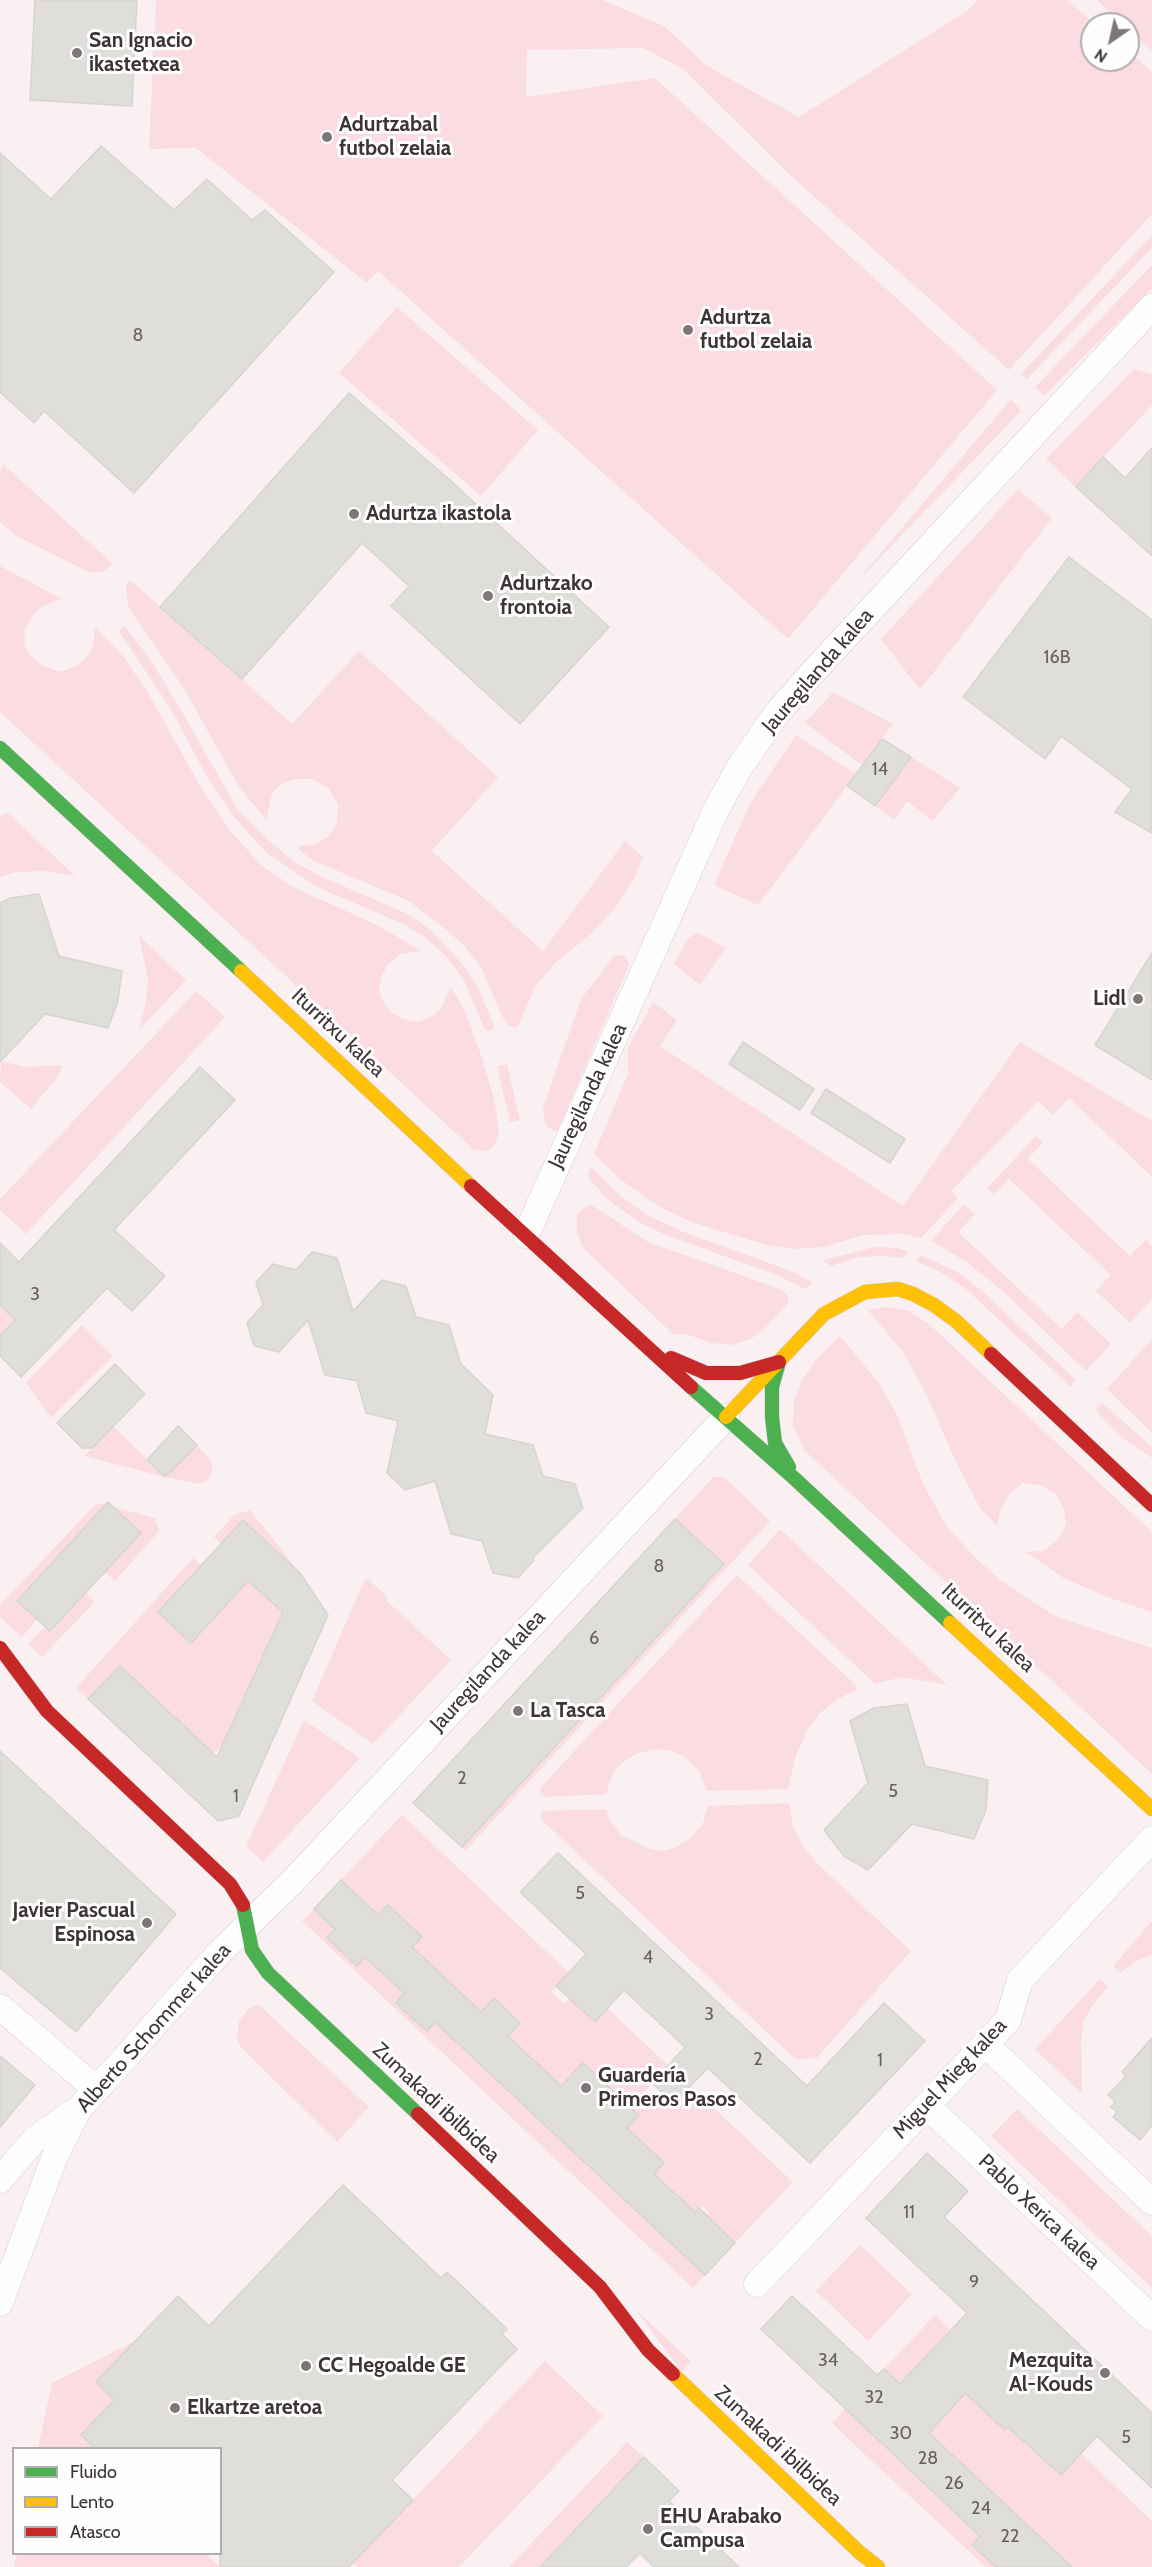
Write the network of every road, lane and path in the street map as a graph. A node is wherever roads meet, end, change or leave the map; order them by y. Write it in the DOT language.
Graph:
graph roads {
  1 [pos="1152,307"];
  2 [pos="0,748"];
  3 [pos="526,1235"];
  4 [pos="647,1348"];
  5 [pos="778,1362"];
  6 [pos="726,1417"];
  7 [pos="795,1479"];
  8 [pos="1151,1504"];
  9 [pos="0,1648"];
  10 [pos="1152,1809"];
  11 [pos="1152,1839"];
  12 [pos="248,1925"];
  13 [pos="0,2007"];
  14 [pos="985,2044"];
  15 [pos="96,2089"];
  16 [pos="927,2106"];
  17 [pos="78,2110"];
  18 [pos="0,2180"];
  19 [pos="1152,2202"];
  20 [pos="757,2284"];
  21 [pos="0,2303"];
  22 [pos="1152,2318"];
  23 [pos="878,2567"];
  1 -- 3 [label="street, Jauregilanda kalea"];
  2 -- 3 [label="main road, Iturritxu kalea"];
  3 -- 4 [label="main road, Iturritxu kalea"];
  4 -- 5 [label="main road, Iturritxu kalea"];
  4 -- 6 [label="main road, Iturritxu kalea"];
  5 -- 6 [label="main road"];
  5 -- 7 [label="main road, Iturritxu kalea"];
  5 -- 8 [label="main road"];
  6 -- 7 [label="main road, Iturritxu kalea"];
  6 -- 12 [label="street, Jauregilanda kalea"];
  7 -- 10 [label="main road, Iturritxu kalea"];
  9 -- 12 [label="main road, Zumakadi ibilbidea"];
  11 -- 14 [label="street, Miguel Mieg kalea"];
  12 -- 15 [label="street, Alberto Schommer kalea"];
  12 -- 23 [label="main road, Zumakadi ibilbidea"];
  13 -- 15 [label="street"];
  14 -- 16 [label="street, Miguel Mieg kalea"];
  14 -- 19 [label="street"];
  15 -- 17 [label="street, Alberto Schommer kalea"];
  16 -- 20 [label="street, Miguel Mieg kalea"];
  16 -- 22 [label="street, Pablo Xerica kalea"];
  17 -- 18 [label="street"];
  17 -- 21 [label="street, Alberto Schommer kalea"];
}
